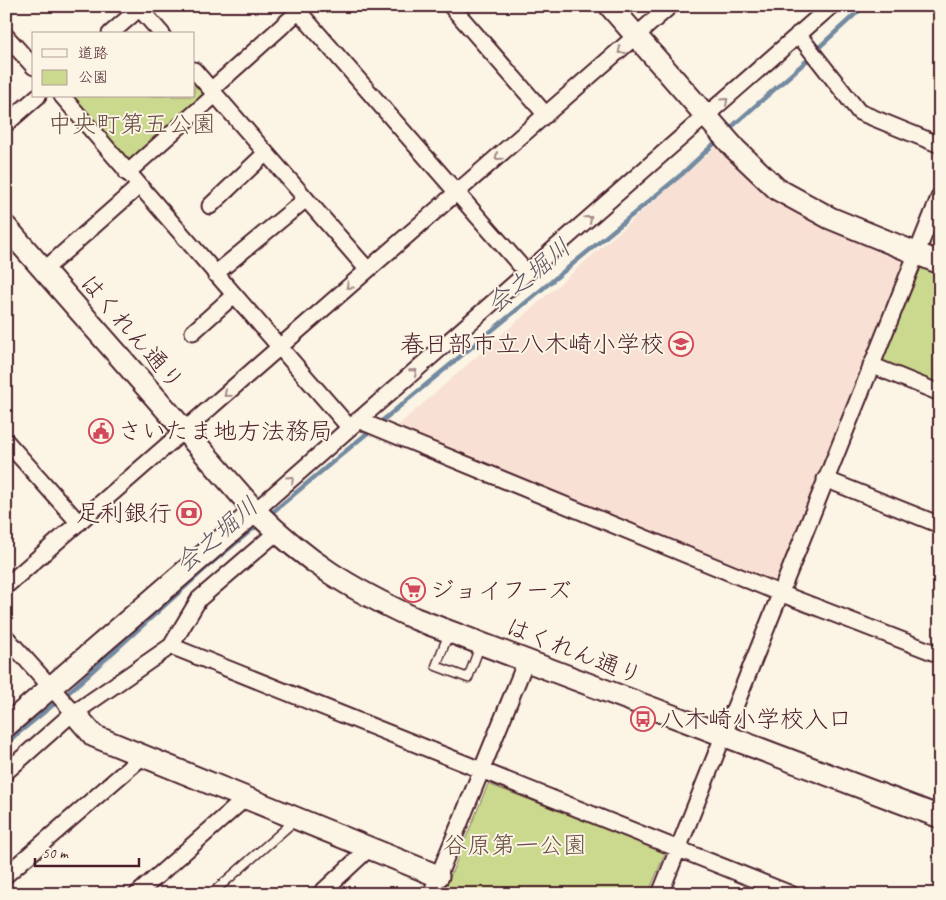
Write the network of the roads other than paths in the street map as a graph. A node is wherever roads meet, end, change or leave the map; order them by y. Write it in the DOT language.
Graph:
graph roads {
  1 [pos="451,6"];
  2 [pos="610,6"];
  3 [pos="670,6"];
  4 [pos="831,6"];
  5 [pos="141,7"];
  6 [pos="296,9"];
  7 [pos="112,32"];
  8 [pos="160,32"];
  9 [pos="6,36"];
  10 [pos="636,37"];
  11 [pos="801,39"];
  12 [pos="32,65"];
  13 [pos="195,71"];
  14 [pos="213,93"];
  15 [pos="36,98"];
  16 [pos="64,98"];
  17 [pos="546,115"];
  18 [pos="710,121"];
  19 [pos="6,124"];
  20 [pos="940,145"];
  21 [pos="266,153"];
  22 [pos="127,173"];
  23 [pos="138,187"];
  24 [pos="458,192"];
  25 [pos="940,195"];
  26 [pos="306,199"];
  27 [pos="210,206"];
  28 [pos="6,227"];
  29 [pos="916,253"];
  30 [pos="940,263"];
  31 [pos="367,269"];
  32 [pos="44,270"];
  33 [pos="527,273"];
  34 [pos="216,274"];
  35 [pos="234,295"];
  36 [pos="193,332"];
  37 [pos="281,348"];
  38 [pos="871,365"];
  39 [pos="940,393"];
  40 [pos="357,423"];
  41 [pos="184,432"];
  42 [pos="6,441"];
  43 [pos="825,479"];
  44 [pos="265,521"];
  45 [pos="79,523"];
  46 [pos="940,525"];
  47 [pos="6,586"];
  48 [pos="781,593"];
  49 [pos="449,632"];
  50 [pos="6,637"];
  51 [pos="481,644"];
  52 [pos="171,646"];
  53 [pos="940,655"];
  54 [pos="526,661"];
  55 [pos="54,689"];
  56 [pos="71,708"];
  57 [pos="6,726"];
  58 [pos="722,735"];
  59 [pos="143,756"];
  60 [pos="482,769"];
  61 [pos="6,772"];
  62 [pos="243,798"];
  63 [pos="940,817"];
  64 [pos="293,818"];
  65 [pos="367,848"];
  66 [pos="678,848"];
  67 [pos="6,875"];
  68 [pos="435,885"];
  69 [pos="137,894"];
  70 [pos="211,894"];
  71 [pos="320,894"];
  72 [pos="660,894"];
  73 [pos="791,894"];
  1 -- 17 [label="street"];
  2 -- 10 [label="street"];
  3 -- 10 [label="street"];
  4 -- 11 [label="street"];
  5 -- 7 [label="street"];
  5 -- 8 [label="street"];
  6 -- 14 [label="street"];
  6 -- 24 [label="street"];
  9 -- 12 [label="street"];
  10 -- 17 [label="street, one-way"];
  10 -- 18 [label="street"];
  18 -- 11 [label="street, one-way"];
  11 -- 20 [label="street"];
  13 -- 14 [label="street"];
  14 -- 21 [label="street"];
  14 -- 22 [label="street"];
  15 -- 19 [label="street"];
  16 -- 22 [label="street"];
  17 -- 24 [label="street, one-way"];
  18 -- 29 [label="street"];
  33 -- 18 [label="street, one-way"];
  21 -- 26 [label="street"];
  21 -- 27 [label="street"];
  22 -- 23 [label="street"];
  23 -- 32 [label="street"];
  23 -- 34 [label="street"];
  24 -- 31 [label="street"];
  24 -- 33 [label="street"];
  25 -- 29 [label="street"];
  26 -- 31 [label="street"];
  26 -- 34 [label="street"];
  28 -- 32 [label="street, はくれん通り"];
  29 -- 30 [label="street"];
  29 -- 38 [label="street"];
  31 -- 37 [label="street, one-way"];
  32 -- 41 [label="street, はくれん通り"];
  40 -- 33 [label="street, one-way"];
  34 -- 35 [label="street"];
  35 -- 36 [label="street"];
  35 -- 37 [label="street"];
  37 -- 40 [label="street"];
  37 -- 41 [label="street, one-way"];
  38 -- 39 [label="street"];
  38 -- 43 [label="street"];
  44 -- 40 [label="street, one-way"];
  40 -- 48 [label="street"];
  41 -- 44 [label="street, はくれん通り"];
  41 -- 45 [label="street"];
  42 -- 45 [label="street"];
  43 -- 46 [label="street"];
  43 -- 48 [label="street"];
  44 -- 49 [label="street, はくれん通り"];
  44 -- 52 [label="street"];
  44 -- 55 [label="street"];
  45 -- 47 [label="street"];
  48 -- 53 [label="street"];
  48 -- 58 [label="street"];
  49 -- 51 [label="street, はくれん通り"];
  49 -- 51 [label="lane"];
  50 -- 55 [label="street"];
  51 -- 54 [label="street, はくれん通り"];
  52 -- 56 [label="street"];
  52 -- 60 [label="street"];
  54 -- 58 [label="street, はくれん通り"];
  54 -- 60 [label="street"];
  55 -- 56 [label="street"];
  55 -- 57 [label="street"];
  56 -- 59 [label="street"];
  56 -- 61 [label="street"];
  58 -- 63 [label="street, はくれん通り"];
  58 -- 66 [label="street"];
  59 -- 62 [label="street"];
  59 -- 67 [label="street"];
  60 -- 66 [label="street"];
  60 -- 68 [label="street"];
  62 -- 64 [label="street"];
  62 -- 69 [label="street"];
  64 -- 65 [label="street"];
  64 -- 70 [label="lane"];
  65 -- 68 [label="street"];
  65 -- 71 [label="street"];
  66 -- 72 [label="street"];
  66 -- 73 [label="street"];
}
